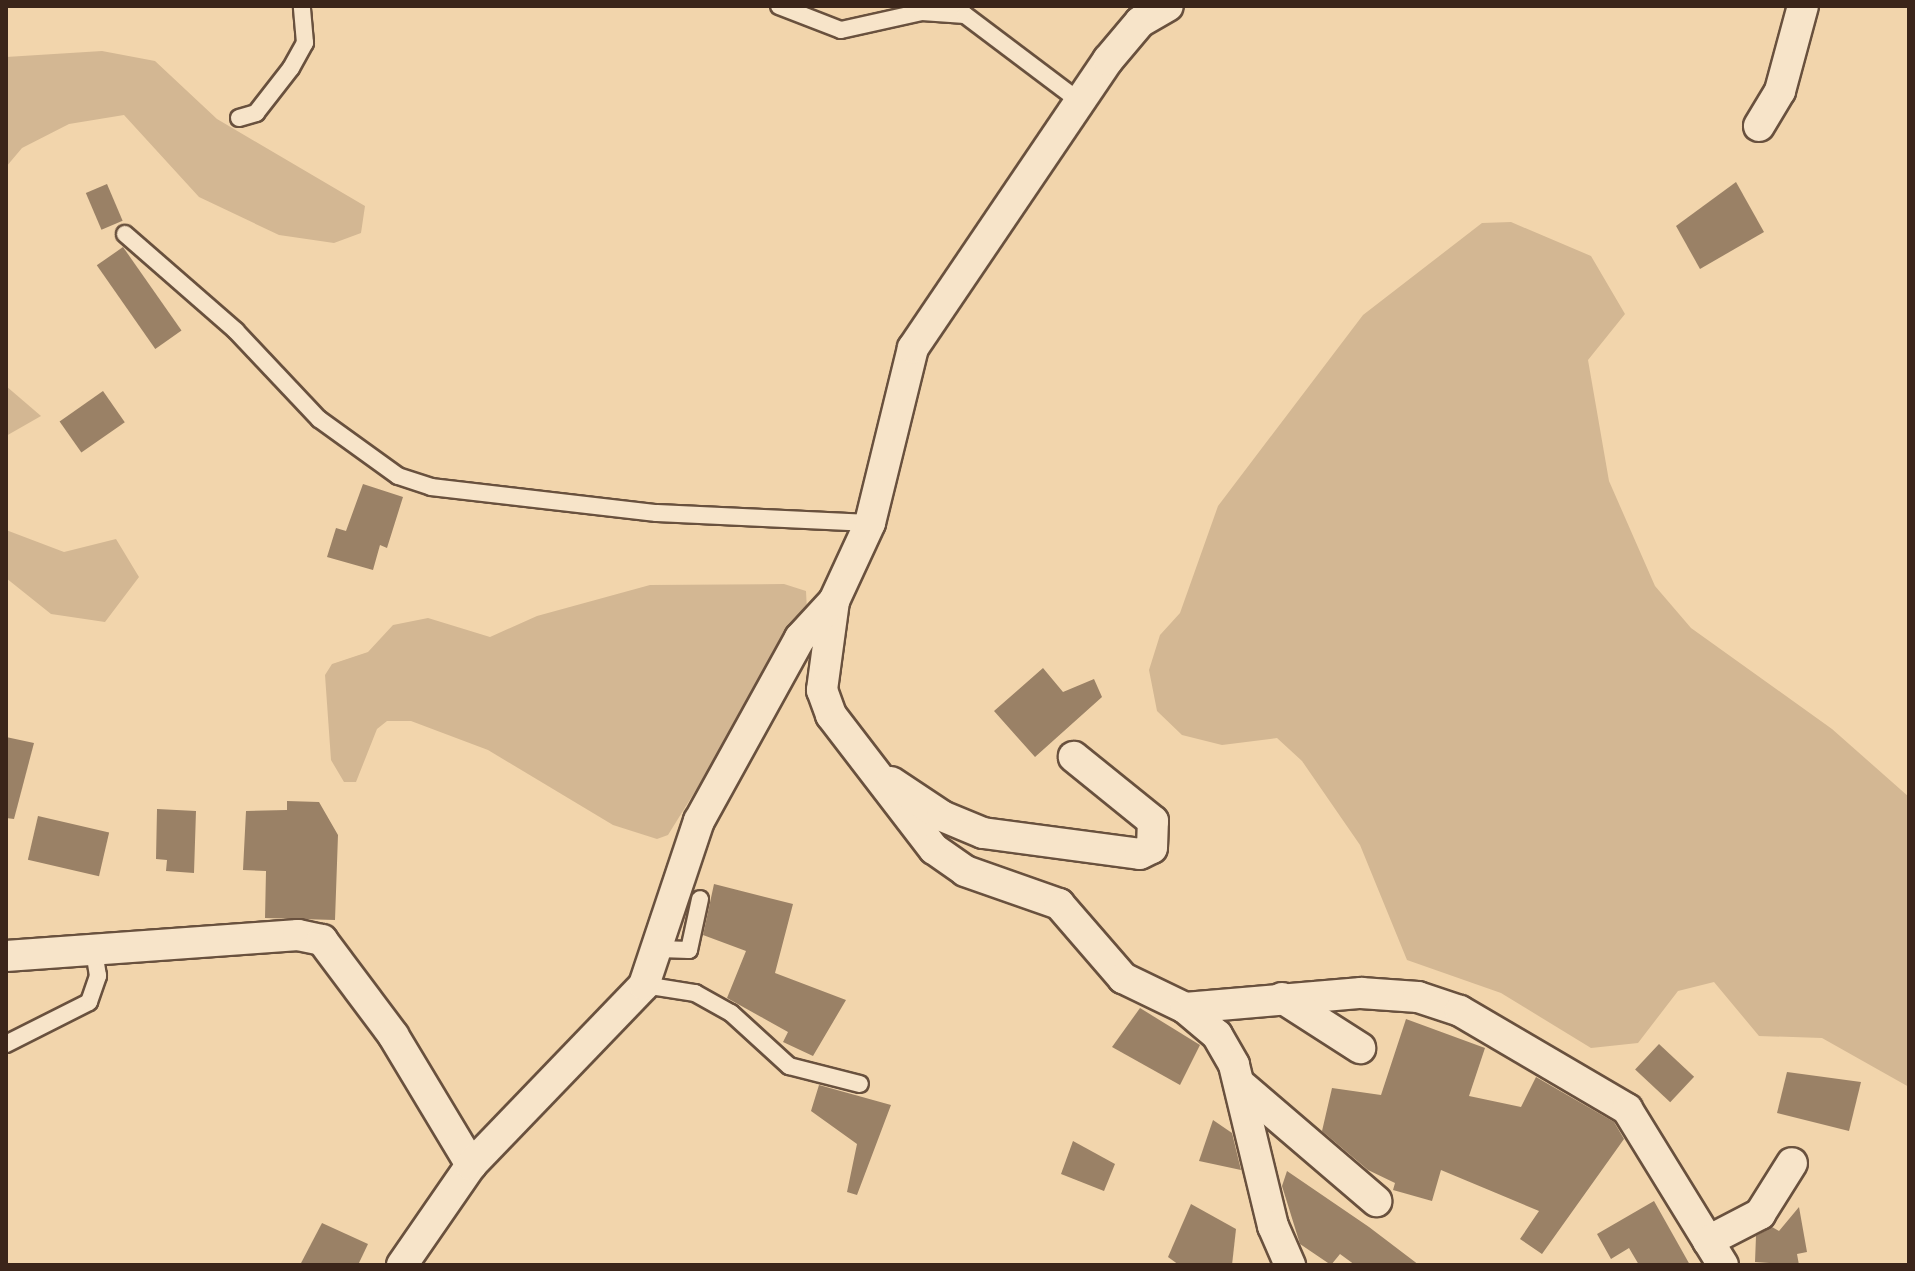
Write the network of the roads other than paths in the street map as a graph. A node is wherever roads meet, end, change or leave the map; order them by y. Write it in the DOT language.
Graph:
graph roads {
  1 [pos="302,6"];
  2 [pos="779,6"];
  3 [pos="1168,6"];
  4 [pos="1803,6"];
  5 [pos="1079,101"];
  6 [pos="239,118"];
  7 [pos="1759,126"];
  8 [pos="125,234"];
  9 [pos="870,523"];
  10 [pos="834,601"];
  11 [pos="1074,757"];
  12 [pos="879,776"];
  13 [pos="700,899"];
  14 [pos="660,949"];
  15 [pos="94,950"];
  16 [pos="6,956"];
  17 [pos="644,985"];
  18 [pos="1281,998"];
  19 [pos="1185,1008"];
  20 [pos="6,1044"];
  21 [pos="1360,1048"];
  22 [pos="860,1084"];
  23 [pos="1242,1086"];
  24 [pos="1792,1163"];
  25 [pos="471,1165"];
  26 [pos="1376,1201"];
  27 [pos="1716,1253"];
  28 [pos="402,1265"];
  29 [pos="1290,1265"];
  1 -- 6 [label="lane"];
  2 -- 5 [label="lane"];
  3 -- 5 [label="street"];
  4 -- 7 [label="street"];
  5 -- 9 [label="street"];
  8 -- 9 [label="lane"];
  9 -- 10 [label="street"];
  10 -- 12 [label="street"];
  10 -- 14 [label="street"];
  11 -- 12 [label="street"];
  12 -- 19 [label="street"];
  13 -- 14 [label="lane"];
  14 -- 17 [label="street"];
  15 -- 16 [label="street"];
  15 -- 20 [label="lane"];
  15 -- 25 [label="street"];
  17 -- 22 [label="lane"];
  17 -- 25 [label="street"];
  18 -- 19 [label="street"];
  18 -- 21 [label="street"];
  18 -- 27 [label="street"];
  19 -- 23 [label="street"];
  23 -- 26 [label="street"];
  23 -- 29 [label="street"];
  24 -- 27 [label="street"];
  25 -- 28 [label="street"];
}
